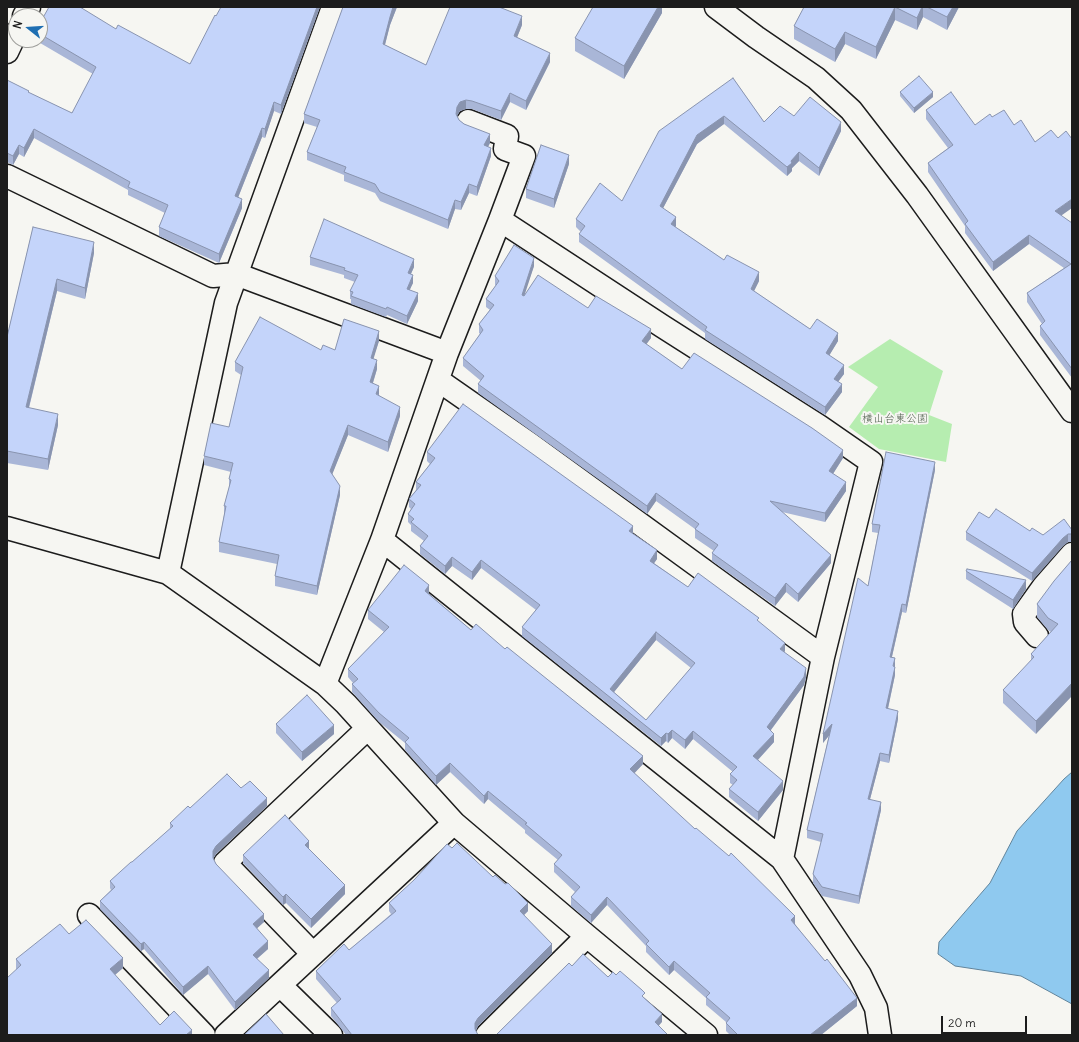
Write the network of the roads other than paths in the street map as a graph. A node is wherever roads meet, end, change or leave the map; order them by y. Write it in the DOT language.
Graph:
graph roads {
  1 [pos="333,7"];
  2 [pos="716,7"];
  3 [pos="468,121"];
  4 [pos="7,176"];
  5 [pos="500,220"];
  6 [pos="236,274"];
  7 [pos="447,353"];
  8 [pos="438,380"];
  9 [pos="1072,411"];
  10 [pos="7,528"];
  11 [pos="382,540"];
  12 [pos="1072,554"];
  13 [pos="168,573"];
  14 [pos="1036,636"];
  15 [pos="823,657"];
  16 [pos="325,684"];
  17 [pos="368,728"];
  18 [pos="454,823"];
  19 [pos="782,858"];
  20 [pos="89,915"];
  21 [pos="587,936"];
  22 [pos="313,954"];
  23 [pos="280,985"];
  24 [pos="204,1035"];
  25 [pos="226,1035"];
  26 [pos="331,1035"];
  27 [pos="486,1035"];
  28 [pos="706,1035"];
  29 [pos="880,1035"];
  1 -- 6 [label="street"];
  2 -- 9 [label="street"];
  3 -- 5 [label="street"];
  4 -- 6 [label="street"];
  5 -- 7 [label="street"];
  5 -- 15 [label="street"];
  6 -- 7 [label="street"];
  6 -- 13 [label="street"];
  7 -- 8 [label="street"];
  8 -- 11 [label="street"];
  8 -- 15 [label="street"];
  10 -- 13 [label="street"];
  11 -- 16 [label="street"];
  11 -- 19 [label="street"];
  12 -- 14 [label="street"];
  13 -- 16 [label="street"];
  15 -- 19 [label="street"];
  16 -- 17 [label="street"];
  17 -- 18 [label="street"];
  17 -- 22 [label="street"];
  18 -- 21 [label="street"];
  18 -- 22 [label="street"];
  19 -- 29 [label="street"];
  20 -- 24 [label="street"];
  21 -- 27 [label="street"];
  21 -- 28 [label="street"];
  22 -- 23 [label="street"];
  23 -- 25 [label="street"];
  23 -- 26 [label="street"];
}
